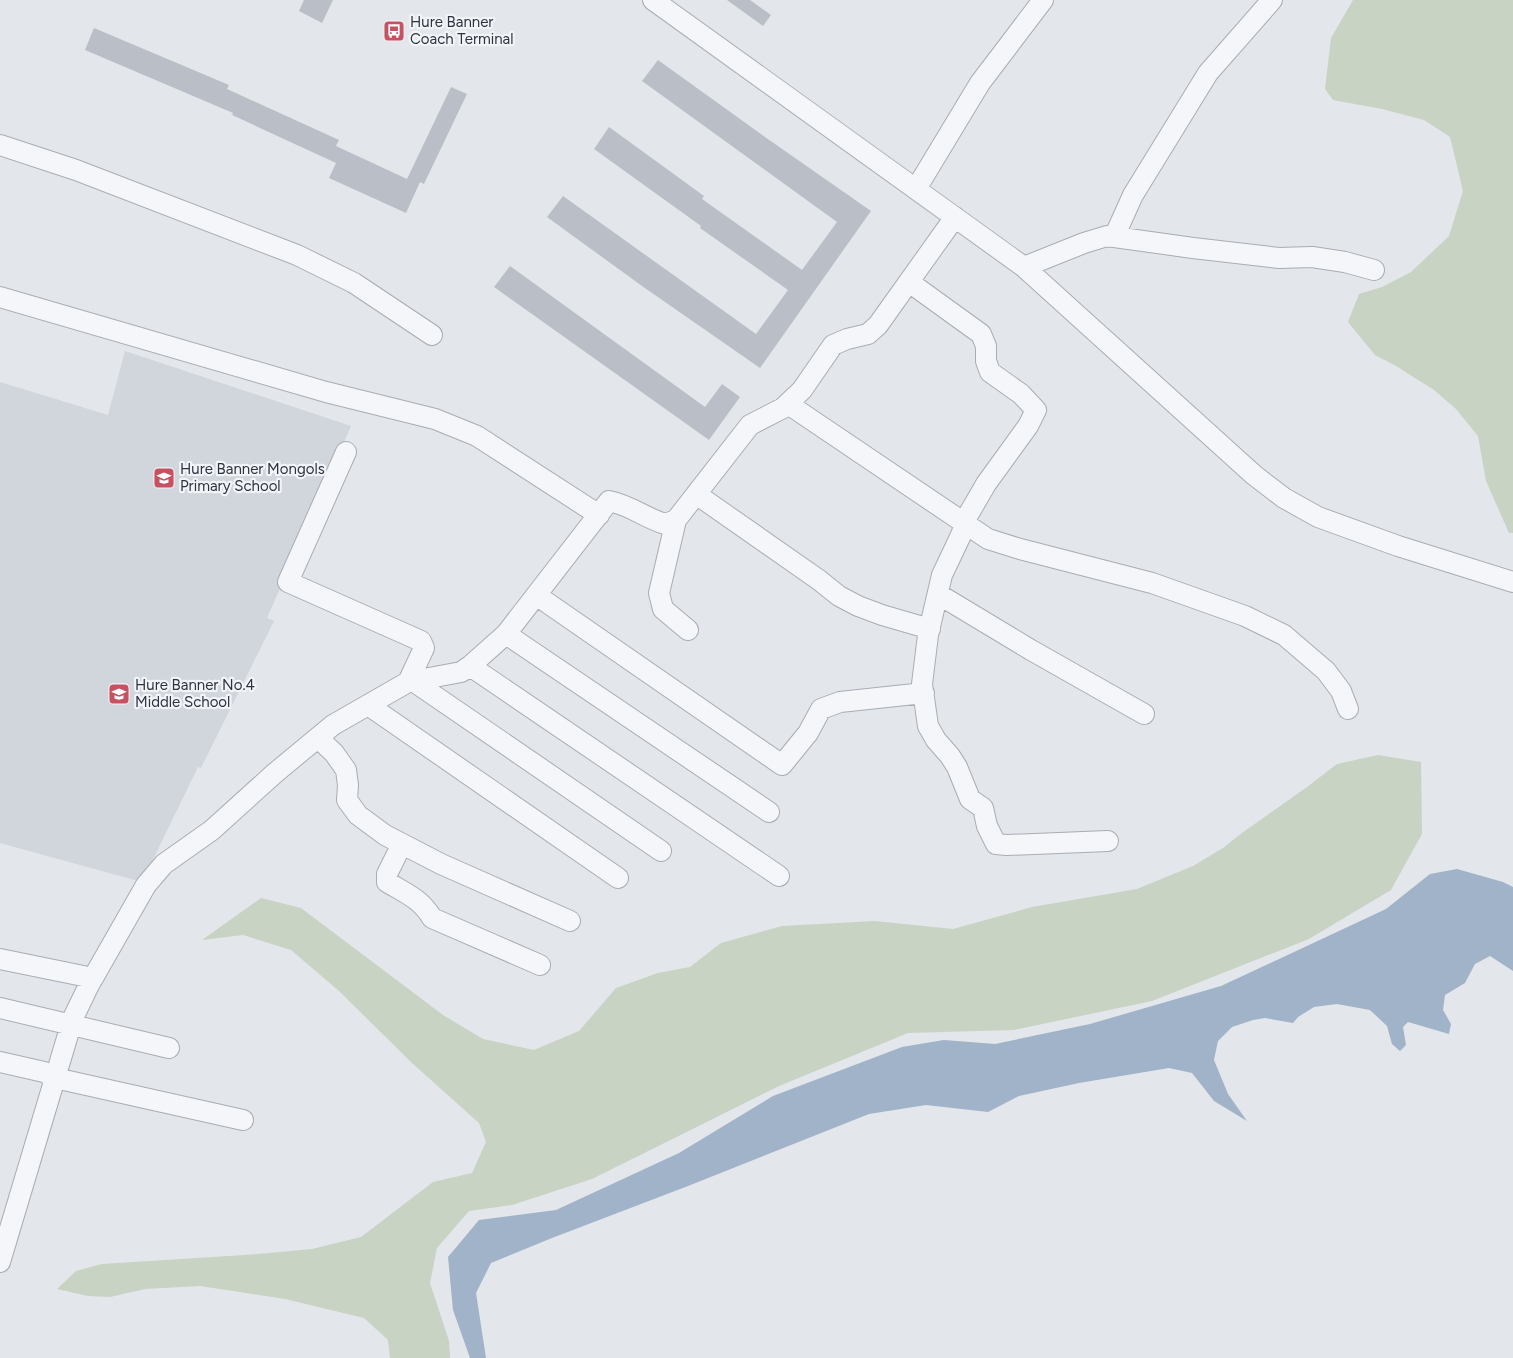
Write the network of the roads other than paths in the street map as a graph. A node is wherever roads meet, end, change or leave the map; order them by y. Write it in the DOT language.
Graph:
graph roads {
  1 [pos="653,0"];
  2 [pos="1043,0"];
  3 [pos="1272,0"];
  4 [pos="0,145"];
  5 [pos="916,189"];
  6 [pos="955,217"];
  7 [pos="1114,237"];
  8 [pos="1024,267"];
  9 [pos="1374,270"];
  10 [pos="909,282"];
  11 [pos="0,297"];
  12 [pos="432,335"];
  13 [pos="788,404"];
  14 [pos="346,452"];
  15 [pos="696,494"];
  16 [pos="598,515"];
  17 [pos="676,520"];
  18 [pos="965,523"];
  19 [pos="1513,582"];
  20 [pos="938,594"];
  21 [pos="536,595"];
  22 [pos="930,628"];
  23 [pos="688,630"];
  24 [pos="506,634"];
  25 [pos="470,666"];
  26 [pos="411,681"];
  27 [pos="924,693"];
  28 [pos="368,705"];
  29 [pos="1348,709"];
  30 [pos="1144,714"];
  31 [pos="318,738"];
  32 [pos="769,812"];
  33 [pos="1108,841"];
  34 [pos="402,844"];
  35 [pos="661,851"];
  36 [pos="779,876"];
  37 [pos="618,878"];
  38 [pos="570,921"];
  39 [pos="0,959"];
  40 [pos="540,965"];
  41 [pos="93,978"];
  42 [pos="0,1008"];
  43 [pos="71,1025"];
  44 [pos="170,1048"];
  45 [pos="0,1062"];
  46 [pos="55,1078"];
  47 [pos="242,1120"];
  48 [pos="0,1262"];
  1 -- 5 [label="street"];
  2 -- 5 [label="street"];
  3 -- 7 [label="street"];
  4 -- 12 [label="street"];
  5 -- 6 [label="street"];
  6 -- 8 [label="street"];
  6 -- 10 [label="street"];
  7 -- 8 [label="street"];
  7 -- 9 [label="street"];
  8 -- 19 [label="street"];
  10 -- 13 [label="street"];
  10 -- 18 [label="street"];
  11 -- 16 [label="street"];
  13 -- 15 [label="street"];
  13 -- 18 [label="street"];
  14 -- 26 [label="street"];
  15 -- 17 [label="street"];
  15 -- 22 [label="street"];
  16 -- 17 [label="street"];
  16 -- 21 [label="street"];
  17 -- 23 [label="street"];
  18 -- 20 [label="street"];
  18 -- 29 [label="street"];
  20 -- 22 [label="street"];
  20 -- 30 [label="street"];
  21 -- 24 [label="street"];
  21 -- 27 [label="street"];
  22 -- 27 [label="street"];
  24 -- 25 [label="street"];
  24 -- 32 [label="street"];
  25 -- 26 [label="street"];
  25 -- 36 [label="street"];
  26 -- 28 [label="street"];
  26 -- 35 [label="street"];
  27 -- 33 [label="street"];
  28 -- 31 [label="street"];
  28 -- 37 [label="street"];
  31 -- 34 [label="street"];
  31 -- 41 [label="street"];
  34 -- 38 [label="street"];
  34 -- 40 [label="street"];
  39 -- 41 [label="street"];
  41 -- 43 [label="street"];
  42 -- 43 [label="street"];
  43 -- 44 [label="street"];
  43 -- 46 [label="street"];
  45 -- 46 [label="street"];
  46 -- 47 [label="street"];
  46 -- 48 [label="street"];
}
